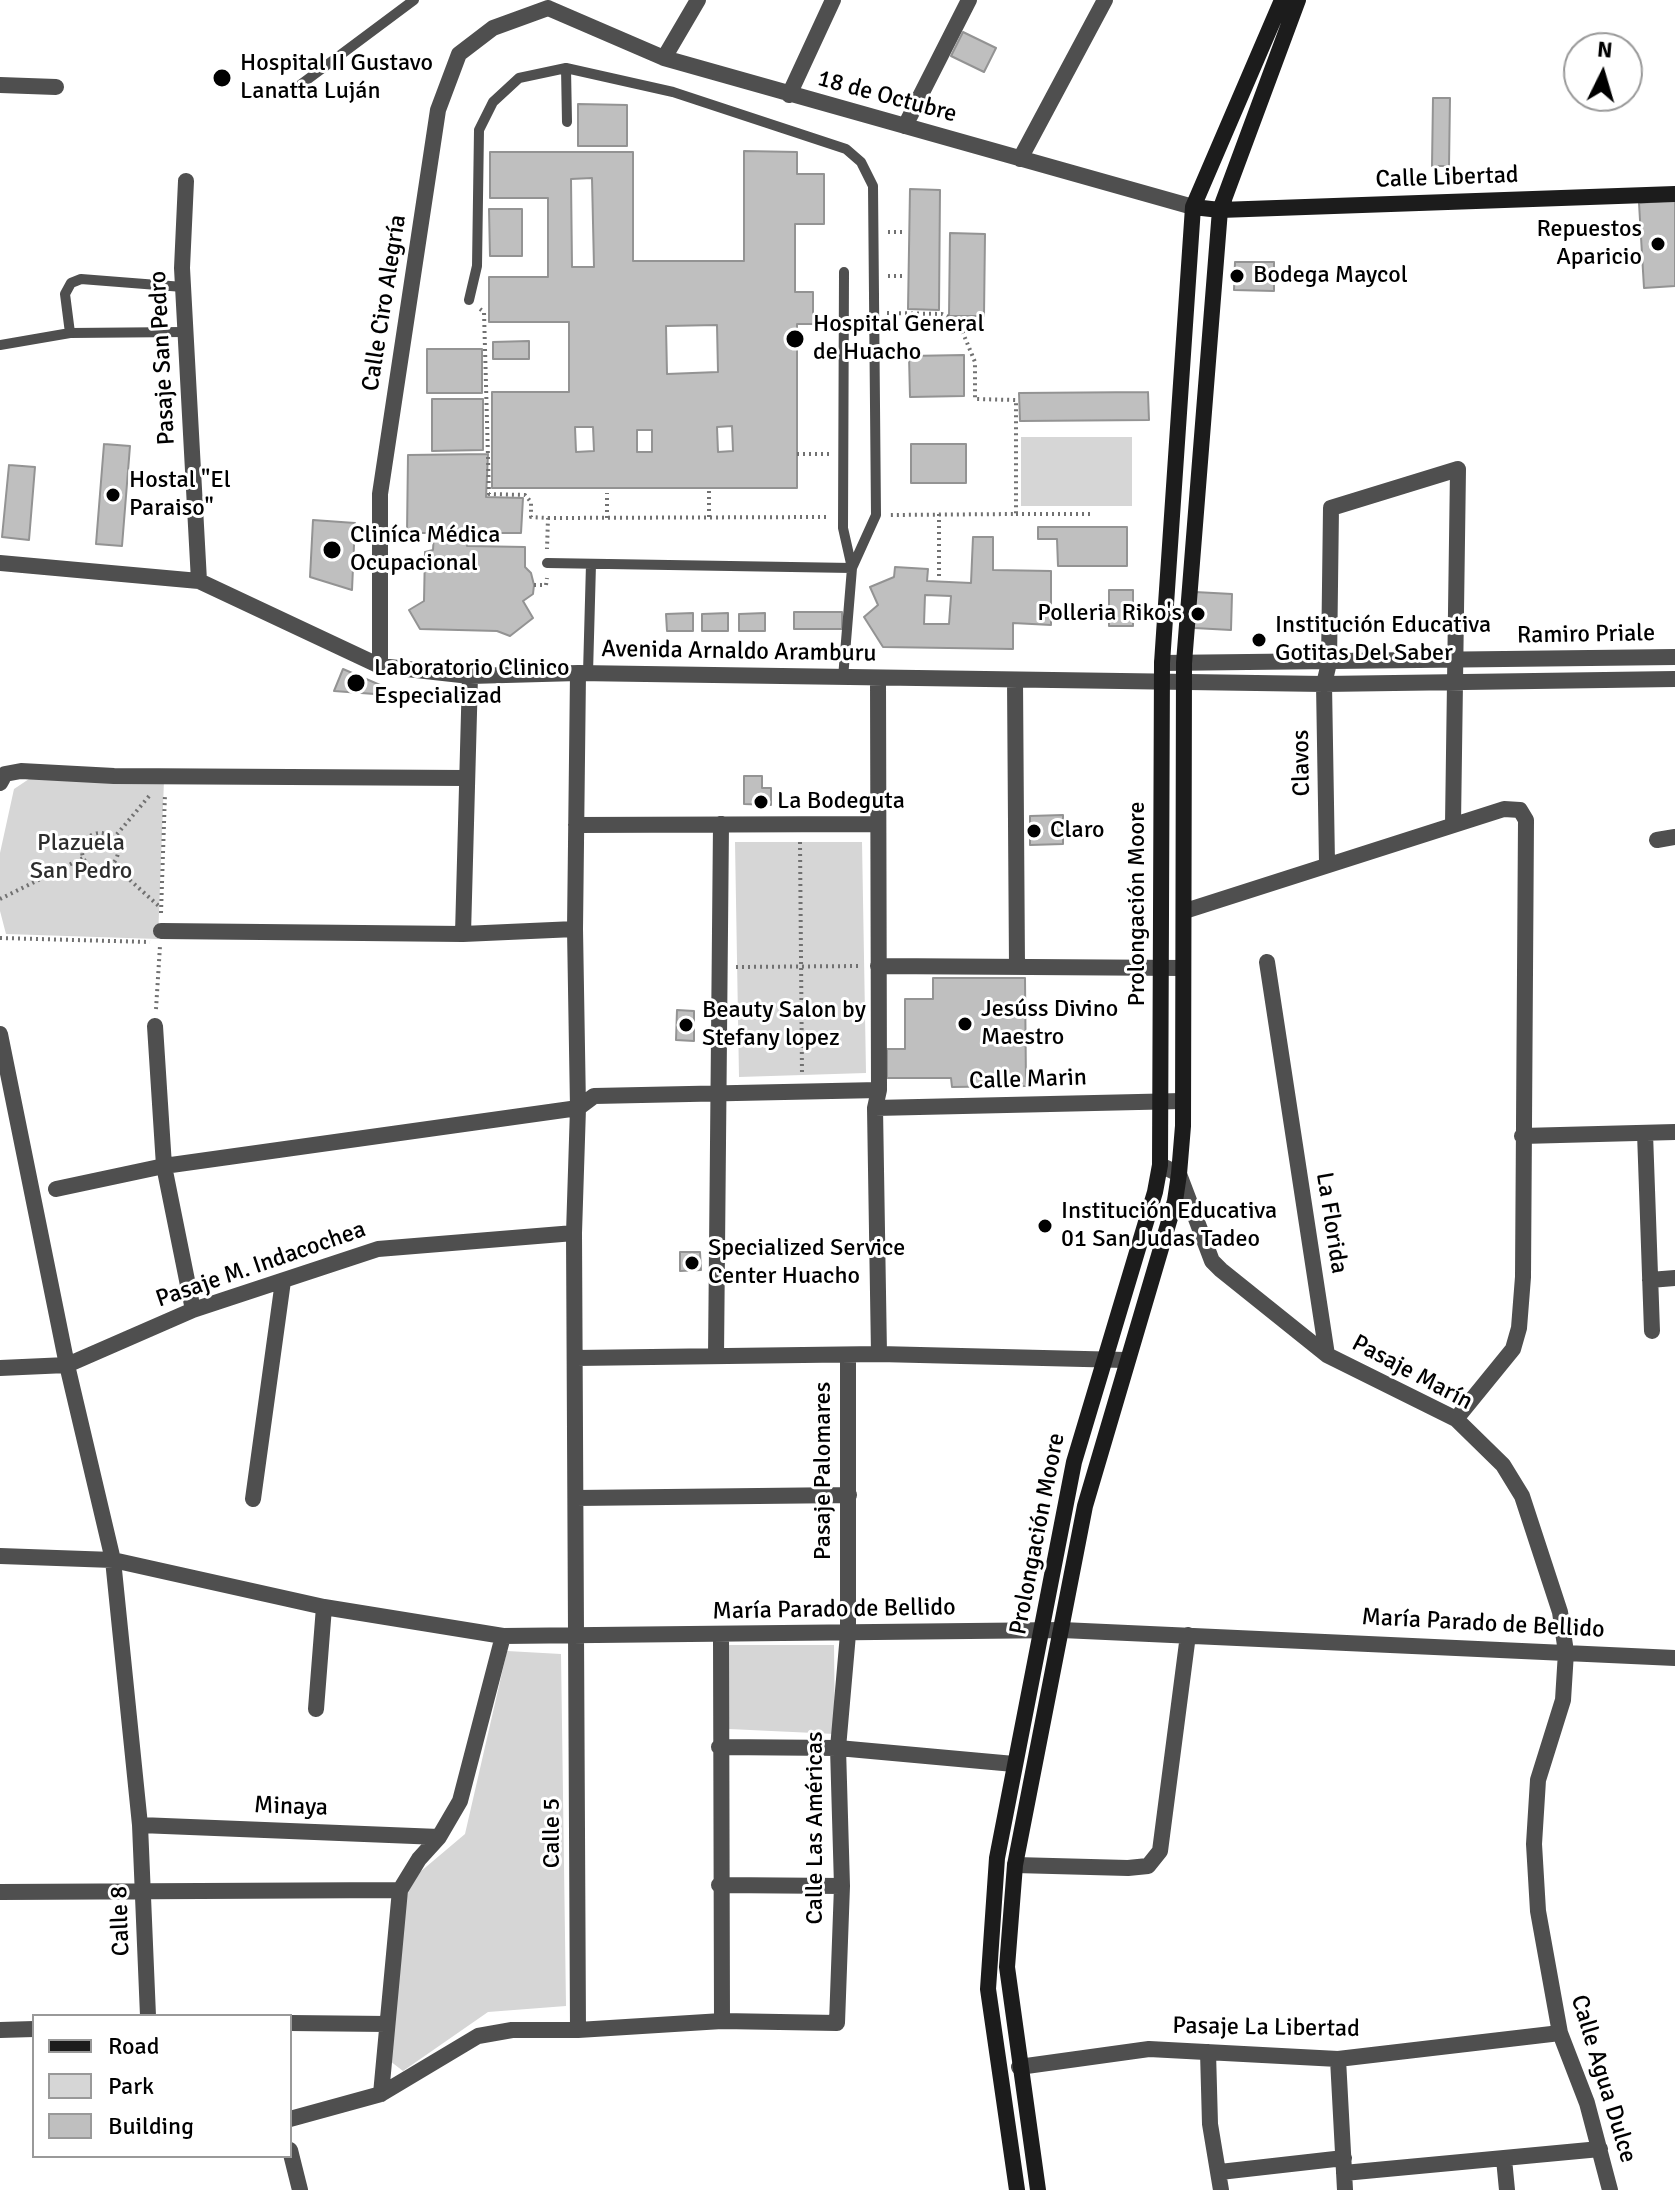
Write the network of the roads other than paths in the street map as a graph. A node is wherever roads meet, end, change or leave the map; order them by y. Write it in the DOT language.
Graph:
graph roads {
  1 [pos="414,0"];
  2 [pos="698,0"];
  3 [pos="833,0"];
  4 [pos="969,0"];
  5 [pos="1105,0"];
  6 [pos="1282,0"];
  7 [pos="1298,0"];
  8 [pos="548,3"];
  9 [pos="664,58"];
  10 [pos="566,68"];
  11 [pos="0,85"];
  12 [pos="56,87"];
  13 [pos="296,88"];
  14 [pos="789,95"];
  15 [pos="567,122"];
  16 [pos="905,126"];
  17 [pos="1020,159"];
  18 [pos="186,181"];
  19 [pos="1675,194"];
  20 [pos="1193,207"];
  21 [pos="1220,210"];
  22 [pos="844,272"];
  23 [pos="183,287"];
  24 [pos="469,300"];
  25 [pos="184,332"];
  26 [pos="70,333"];
  27 [pos="0,345"];
  28 [pos="0,563"];
  29 [pos="547,563"];
  30 [pos="591,564"];
  31 [pos="852,568"];
  32 [pos="199,581"];
  33 [pos="1675,657"];
  34 [pos="1456,661"];
  35 [pos="1162,663"];
  36 [pos="1184,663"];
  37 [pos="1329,663"];
  38 [pos="380,666"];
  39 [pos="583,673"];
  40 [pos="470,676"];
  41 [pos="843,678"];
  42 [pos="878,678"];
  43 [pos="1675,679"];
  44 [pos="1015,680"];
  45 [pos="1162,682"];
  46 [pos="1183,682"];
  47 [pos="1455,683"];
  48 [pos="1324,684"];
  49 [pos="465,778"];
  50 [pos="0,783"];
  51 [pos="721,824"];
  52 [pos="877,824"];
  53 [pos="1453,824"];
  54 [pos="576,825"];
  55 [pos="1675,837"];
  56 [pos="1657,840"];
  57 [pos="1327,863"];
  58 [pos="1185,911"];
  59 [pos="575,929"];
  60 [pos="161,931"];
  61 [pos="463,934"];
  62 [pos="1267,962"];
  63 [pos="878,966"];
  64 [pos="1017,966"];
  65 [pos="1183,968"];
  66 [pos="1162,969"];
  67 [pos="155,1026"];
  68 [pos="0,1034"];
  69 [pos="879,1090"];
  70 [pos="720,1094"];
  71 [pos="1160,1100"];
  72 [pos="1182,1101"];
  73 [pos="578,1108"];
  74 [pos="875,1108"];
  75 [pos="1675,1132"];
  76 [pos="1645,1133"];
  77 [pos="1522,1136"];
  78 [pos="1160,1165"];
  79 [pos="164,1166"];
  80 [pos="1179,1174"];
  81 [pos="56,1189"];
  82 [pos="574,1233"];
  83 [pos="1675,1278"];
  84 [pos="1650,1280"];
  85 [pos="283,1281"];
  86 [pos="193,1310"];
  87 [pos="1652,1331"];
  88 [pos="879,1354"];
  89 [pos="848,1355"];
  90 [pos="1327,1355"];
  91 [pos="716,1356"];
  92 [pos="1105,1357"];
  93 [pos="576,1358"];
  94 [pos="1125,1360"];
  95 [pos="67,1365"];
  96 [pos="0,1368"];
  97 [pos="1456,1419"];
  98 [pos="849,1495"];
  99 [pos="576,1498"];
  100 [pos="253,1499"];
  101 [pos="0,1556"];
  102 [pos="113,1560"];
  103 [pos="324,1607"];
  104 [pos="1043,1630"];
  105 [pos="1062,1630"];
  106 [pos="848,1634"];
  107 [pos="1188,1635"];
  108 [pos="503,1636"];
  109 [pos="721,1636"];
  110 [pos="577,1637"];
  111 [pos="1566,1652"];
  112 [pos="1675,1658"];
  113 [pos="316,1709"];
  114 [pos="719,1747"];
  115 [pos="838,1748"];
  116 [pos="1014,1764"];
  117 [pos="140,1825"];
  118 [pos="439,1837"];
  119 [pos="1015,1865"];
  120 [pos="719,1885"];
  121 [pos="842,1886"];
  122 [pos="145,1890"];
  123 [pos="400,1890"];
  124 [pos="0,1892"];
  125 [pos="148,2014"];
  126 [pos="722,2021"];
  127 [pos="292,2023"];
  128 [pos="387,2024"];
  129 [pos="32,2029"];
  130 [pos="0,2030"];
  131 [pos="578,2030"];
  132 [pos="1560,2033"];
  133 [pos="1208,2052"];
  134 [pos="1338,2059"];
  135 [pos="1019,2067"];
  136 [pos="381,2094"];
  137 [pos="292,2118"];
  138 [pos="1600,2149"];
  139 [pos="292,2158"];
  140 [pos="1504,2159"];
  141 [pos="1220,2172"];
  142 [pos="1344,2174"];
  143 [pos="300,2190"];
  144 [pos="1017,2190"];
  145 [pos="1038,2190"];
  146 [pos="1221,2190"];
  147 [pos="1507,2190"];
  148 [pos="1610,2190"];
  1 -- 13 [label="lane"];
  2 -- 9 [label="street"];
  3 -- 14 [label="street"];
  4 -- 16 [label="street"];
  5 -- 17 [label="street"];
  6 -- 20 [label="street, Prolongación Moore"];
  7 -- 21 [label="street, Prolongación Moore"];
  8 -- 9 [label="street, 18 de Octubre"];
  8 -- 38 [label="street, Calle Ciro Alegría"];
  9 -- 14 [label="street, 18 de Octubre"];
  10 -- 15 [label="lane"];
  10 -- 24 [label="lane"];
  10 -- 31 [label="lane"];
  11 -- 12 [label="street"];
  14 -- 16 [label="street, 18 de Octubre"];
  16 -- 17 [label="street, 18 de Octubre"];
  17 -- 20 [label="street, 18 de Octubre"];
  18 -- 23 [label="street, Pasaje San Pedro"];
  19 -- 21 [label="street, Calle Libertad"];
  20 -- 21 [label="street, 18 de Octubre"];
  20 -- 35 [label="street, Prolongación Moore"];
  21 -- 36 [label="street, Prolongación Moore"];
  22 -- 31 [label="lane"];
  23 -- 25 [label="street, Pasaje San Pedro"];
  23 -- 26 [label="lane"];
  25 -- 26 [label="lane"];
  25 -- 32 [label="street, Pasaje San Pedro"];
  26 -- 27 [label="lane"];
  28 -- 32 [label="street, Avenida Arnaldo Aramburu"];
  29 -- 30 [label="lane"];
  30 -- 31 [label="lane"];
  30 -- 39 [label="lane"];
  31 -- 41 [label="lane"];
  32 -- 38 [label="street, Avenida Arnaldo Aramburu"];
  33 -- 34 [label="street, Ramiro Priale"];
  34 -- 37 [label="street, Ramiro Priale"];
  34 -- 37 [label="street, Clavos"];
  34 -- 47 [label="street"];
  35 -- 36 [label="street, Ramiro Priale"];
  35 -- 45 [label="street, Prolongación Moore"];
  36 -- 37 [label="street, Ramiro Priale"];
  36 -- 46 [label="street, Prolongación Moore"];
  37 -- 48 [label="street, Clavos"];
  38 -- 40 [label="street, Avenida Arnaldo Aramburu"];
  39 -- 40 [label="street, Avenida Arnaldo Aramburu"];
  39 -- 41 [label="street, Avenida Arnaldo Aramburu"];
  39 -- 54 [label="street, Calle 5"];
  40 -- 49 [label="street"];
  41 -- 42 [label="street, Avenida Arnaldo Aramburu"];
  42 -- 44 [label="street, Avenida Arnaldo Aramburu"];
  42 -- 52 [label="street"];
  43 -- 47 [label="street, Ramiro Priale"];
  44 -- 45 [label="street, Avenida Arnaldo Aramburu"];
  44 -- 64 [label="street"];
  45 -- 46 [label="street, Ramiro Priale"];
  45 -- 66 [label="street, Prolongación Moore"];
  46 -- 48 [label="street, Ramiro Priale"];
  46 -- 58 [label="street, Prolongación Moore"];
  47 -- 48 [label="street, Ramiro Priale"];
  47 -- 53 [label="street"];
  48 -- 57 [label="street, Clavos"];
  49 -- 50 [label="street"];
  49 -- 61 [label="street"];
  51 -- 52 [label="street"];
  51 -- 54 [label="street"];
  51 -- 70 [label="street"];
  52 -- 63 [label="street"];
  53 -- 57 [label="street"];
  53 -- 77 [label="street"];
  54 -- 59 [label="street, Calle 5"];
  55 -- 56 [label="street"];
  57 -- 58 [label="street"];
  58 -- 65 [label="street, Prolongación Moore"];
  59 -- 61 [label="street"];
  59 -- 73 [label="street, Calle 5"];
  60 -- 61 [label="street"];
  62 -- 90 [label="street, La Florida"];
  63 -- 64 [label="street"];
  63 -- 69 [label="street"];
  64 -- 66 [label="street"];
  65 -- 66 [label="street"];
  65 -- 72 [label="street, Prolongación Moore"];
  66 -- 71 [label="street, Prolongación Moore"];
  67 -- 79 [label="street"];
  68 -- 95 [label="street, Calle 8"];
  69 -- 70 [label="street"];
  69 -- 74 [label="street"];
  70 -- 73 [label="street"];
  70 -- 91 [label="street"];
  71 -- 72 [label="street, Calle Marin"];
  71 -- 74 [label="street, Calle Marin"];
  71 -- 78 [label="street, Prolongación Moore"];
  72 -- 80 [label="street, Prolongación Moore"];
  73 -- 79 [label="street"];
  73 -- 82 [label="street, Calle 5"];
  74 -- 88 [label="street"];
  75 -- 76 [label="street"];
  76 -- 77 [label="street"];
  76 -- 84 [label="street"];
  77 -- 97 [label="street"];
  78 -- 80 [label="street"];
  78 -- 92 [label="street, Prolongación Moore"];
  79 -- 81 [label="street"];
  79 -- 86 [label="street"];
  80 -- 90 [label="street, Pasaje Marín"];
  80 -- 94 [label="street, Prolongación Moore"];
  82 -- 85 [label="street, Pasaje M. Indacochea"];
  82 -- 93 [label="street, Calle 5"];
  83 -- 84 [label="street"];
  84 -- 87 [label="street"];
  85 -- 86 [label="street, Pasaje M. Indacochea"];
  85 -- 100 [label="street"];
  86 -- 95 [label="street, Pasaje M. Indacochea"];
  88 -- 89 [label="street"];
  88 -- 92 [label="street"];
  89 -- 91 [label="street"];
  89 -- 98 [label="street, Pasaje Palomares"];
  90 -- 97 [label="street, Pasaje Marín"];
  91 -- 93 [label="street"];
  92 -- 94 [label="street"];
  92 -- 104 [label="street, Prolongación Moore"];
  93 -- 99 [label="street, Calle 5"];
  94 -- 105 [label="street, Prolongación Moore"];
  95 -- 96 [label="street"];
  95 -- 102 [label="street, Calle 8"];
  97 -- 111 [label="street, Pasaje Marín"];
  98 -- 99 [label="street"];
  98 -- 106 [label="street, Pasaje Palomares"];
  99 -- 110 [label="street, Calle 5"];
  101 -- 102 [label="street, María Parado de Bellido"];
  102 -- 103 [label="street, María Parado de Bellido"];
  102 -- 117 [label="street, Calle 8"];
  103 -- 108 [label="street, María Parado de Bellido"];
  103 -- 113 [label="street"];
  104 -- 105 [label="street, María Parado de Bellido"];
  104 -- 106 [label="street, María Parado de Bellido"];
  104 -- 116 [label="street, Prolongación Moore"];
  105 -- 107 [label="street, María Parado de Bellido"];
  105 -- 119 [label="street, Prolongación Moore"];
  106 -- 109 [label="street, María Parado de Bellido"];
  106 -- 115 [label="street, Calle Las Américas"];
  107 -- 111 [label="street, María Parado de Bellido"];
  107 -- 119 [label="street"];
  108 -- 110 [label="street, María Parado de Bellido"];
  108 -- 118 [label="street"];
  109 -- 110 [label="street, María Parado de Bellido"];
  109 -- 114 [label="street"];
  110 -- 131 [label="street, Calle 5"];
  111 -- 112 [label="street, María Parado de Bellido"];
  111 -- 132 [label="street, Calle Agua Dulce"];
  114 -- 115 [label="street"];
  114 -- 120 [label="street"];
  115 -- 116 [label="street"];
  115 -- 121 [label="street, Calle Las Américas"];
  116 -- 144 [label="street, Prolongación Moore"];
  117 -- 118 [label="street, Minaya"];
  117 -- 122 [label="street, Calle 8"];
  118 -- 123 [label="street"];
  119 -- 135 [label="street, Prolongación Moore"];
  120 -- 121 [label="street"];
  120 -- 126 [label="street"];
  121 -- 126 [label="street, Calle Las Américas"];
  122 -- 123 [label="street"];
  122 -- 124 [label="street"];
  122 -- 125 [label="street, Calle 8"];
  123 -- 128 [label="street"];
  126 -- 131 [label="street"];
  127 -- 128 [label="street"];
  128 -- 136 [label="street"];
  129 -- 130 [label="street"];
  131 -- 136 [label="street"];
  132 -- 134 [label="street, Pasaje La Libertad"];
  132 -- 138 [label="street, Calle Agua Dulce"];
  133 -- 134 [label="street, Pasaje La Libertad"];
  133 -- 135 [label="street, Pasaje La Libertad"];
  133 -- 141 [label="street"];
  134 -- 142 [label="street"];
  135 -- 145 [label="street, Prolongación Moore"];
  136 -- 137 [label="street"];
  138 -- 140 [label="street"];
  138 -- 148 [label="street, Calle Agua Dulce"];
  139 -- 143 [label="street"];
  140 -- 142 [label="street"];
  140 -- 147 [label="street"];
  141 -- 142 [label="street"];
  141 -- 146 [label="street"];
}
